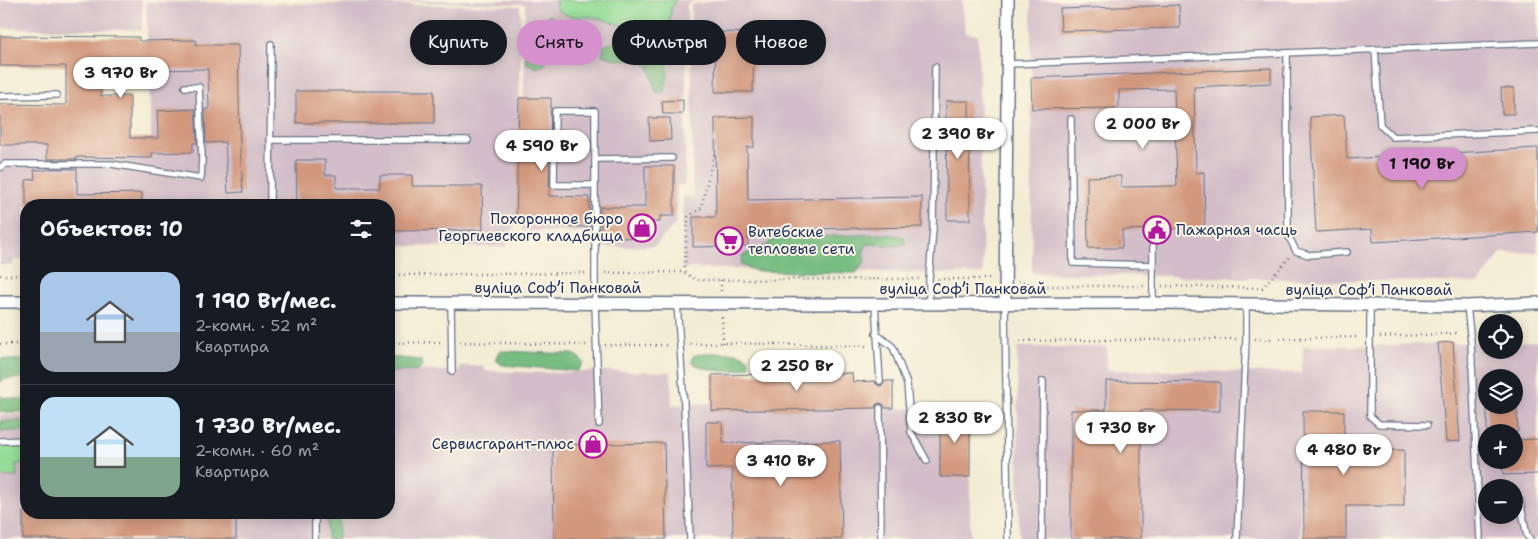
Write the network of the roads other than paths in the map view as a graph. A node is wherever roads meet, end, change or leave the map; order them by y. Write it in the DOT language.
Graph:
graph roads {
  1 [pos="1008,0"];
  2 [pos="271,44"];
  3 [pos="1538,44"];
  4 [pos="1376,49"];
  5 [pos="1287,52"];
  6 [pos="1008,64"];
  7 [pos="935,67"];
  8 [pos="185,87"];
  9 [pos="57,95"];
  10 [pos="0,96"];
  11 [pos="1071,119"];
  12 [pos="1538,131"];
  13 [pos="270,140"];
  14 [pos="468,140"];
  15 [pos="672,158"];
  16 [pos="595,159"];
  17 [pos="0,168"];
  18 [pos="595,185"];
  19 [pos="270,199"];
  20 [pos="1153,237"];
  21 [pos="1347,252"];
  22 [pos="1153,265"];
  23 [pos="0,302"];
  24 [pos="20,302"];
  25 [pos="395,303"];
  26 [pos="451,303"];
  27 [pos="595,303"];
  28 [pos="678,303"];
  29 [pos="929,303"];
  30 [pos="1005,303"];
  31 [pos="1152,303"];
  32 [pos="1538,303"];
  33 [pos="875,304"];
  34 [pos="1246,304"];
  35 [pos="1370,305"];
  36 [pos="1467,306"];
  37 [pos="876,334"];
  38 [pos="452,371"];
  39 [pos="880,381"];
  40 [pos="1043,381"];
  41 [pos="880,408"];
  42 [pos="599,424"];
  43 [pos="1427,425"];
  44 [pos="20,440"];
  45 [pos="0,441"];
  46 [pos="927,461"];
  47 [pos="1523,514"];
  48 [pos="315,519"];
  49 [pos="315,539"];
  50 [pos="690,539"];
  51 [pos="881,539"];
  52 [pos="1008,539"];
  53 [pos="1042,539"];
  54 [pos="1237,539"];
  55 [pos="1480,539"];
  56 [pos="1530,539"];
  1 -- 6 [label="street"];
  2 -- 13 [label="lane"];
  3 -- 4 [label="lane"];
  4 -- 5 [label="lane"];
  4 -- 12 [label="lane"];
  5 -- 6 [label="lane"];
  5 -- 21 [label="lane"];
  6 -- 30 [label="street"];
  7 -- 29 [label="lane"];
  8 -- 17 [label="lane"];
  9 -- 10 [label="lane"];
  11 -- 22 [label="lane"];
  13 -- 14 [label="lane"];
  13 -- 19 [label="lane"];
  15 -- 16 [label="lane"];
  16 -- 18 [label="lane"];
  16 -- 18 [label="lane"];
  18 -- 27 [label="lane"];
  20 -- 22 [label="lane"];
  22 -- 31 [label="lane"];
  23 -- 24 [label="street"];
  25 -- 26 [label="street, вуліца Софʼі Панковай"];
  26 -- 27 [label="street, вуліца Софʼі Панковай"];
  26 -- 38 [label="lane"];
  27 -- 28 [label="street, вуліца Софʼі Панковай"];
  27 -- 42 [label="lane"];
  28 -- 33 [label="street, вуліца Софʼі Панковай"];
  28 -- 50 [label="lane"];
  29 -- 30 [label="street, вуліца Софʼі Панковай"];
  29 -- 33 [label="street, вуліца Софʼі Панковай"];
  30 -- 31 [label="street, вуліца Софʼі Панковай"];
  30 -- 52 [label="lane"];
  31 -- 34 [label="street, вуліца Софʼі Панковай"];
  32 -- 36 [label="street, вуліца Софʼі Панковай"];
  33 -- 37 [label="lane"];
  34 -- 35 [label="street, вуліца Софʼі Панковай"];
  34 -- 54 [label="lane"];
  35 -- 36 [label="street, вуліца Софʼі Панковай"];
  35 -- 43 [label="lane"];
  36 -- 55 [label="lane"];
  37 -- 39 [label="lane"];
  37 -- 46 [label="lane"];
  40 -- 53 [label="lane"];
  41 -- 51 [label="lane"];
  44 -- 45 [label="lane"];
  47 -- 56 [label="lane"];
  48 -- 49 [label="lane"];
}
